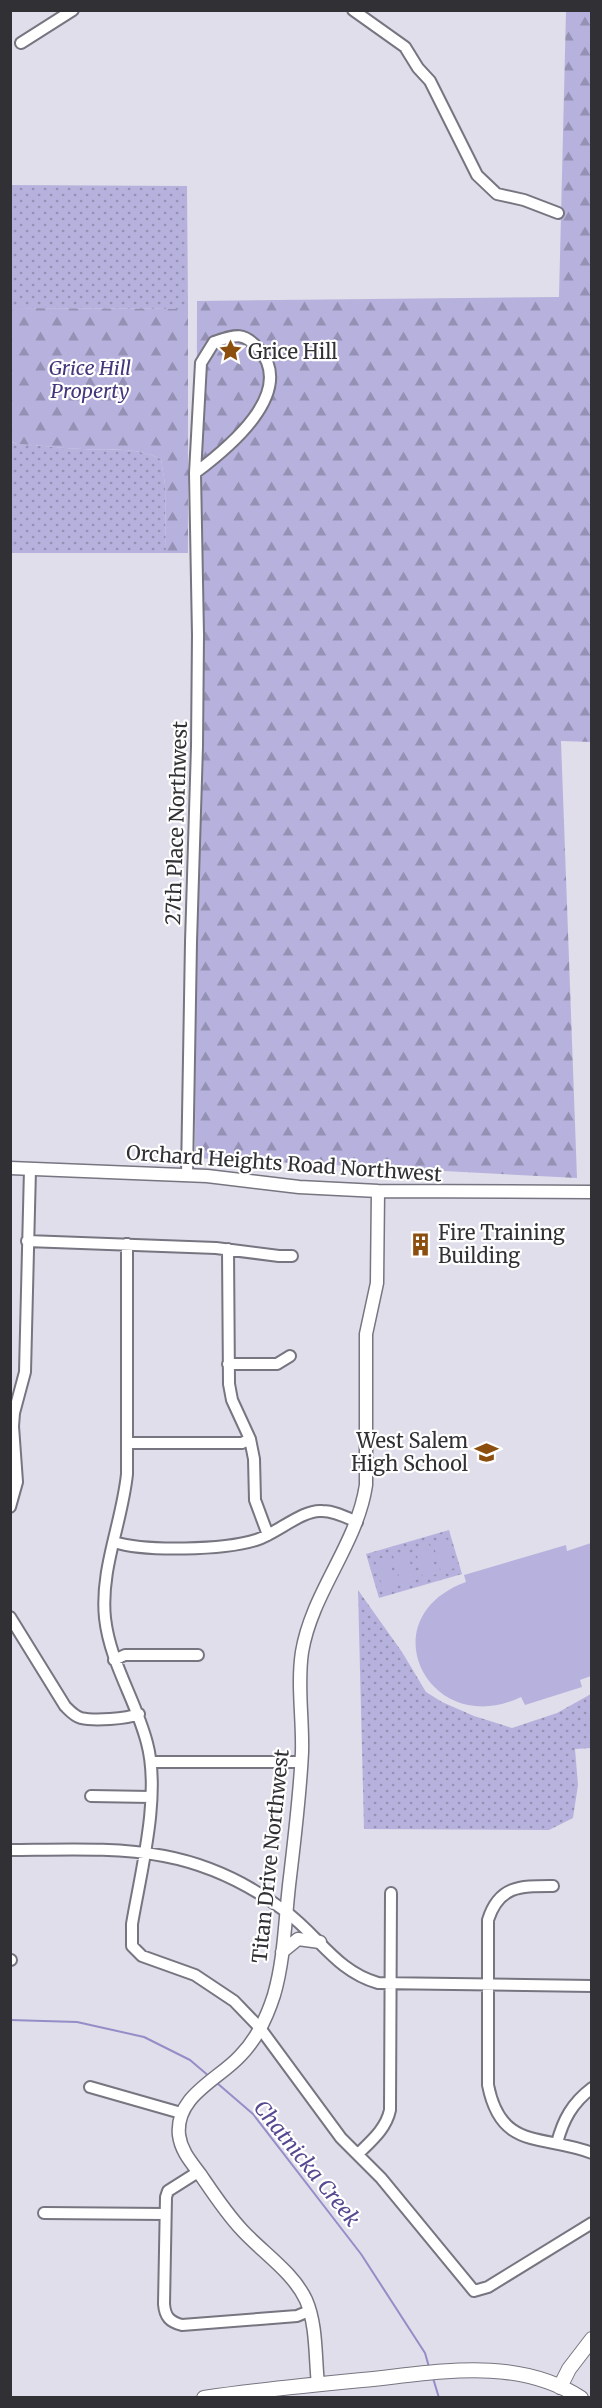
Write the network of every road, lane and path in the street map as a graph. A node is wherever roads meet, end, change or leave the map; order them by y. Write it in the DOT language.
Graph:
graph roads {
  1 [pos="73,10"];
  2 [pos="353,10"];
  3 [pos="21,43"];
  4 [pos="558,213"];
  5 [pos="195,473"];
  6 [pos="10,1168"];
  7 [pos="30,1169"];
  8 [pos="187,1175"];
  9 [pos="378,1191"];
  10 [pos="591,1192"];
  11 [pos="27,1241"];
  12 [pos="127,1244"];
  13 [pos="228,1249"];
  14 [pos="292,1256"];
  15 [pos="290,1356"];
  16 [pos="228,1364"];
  17 [pos="250,1439"];
  18 [pos="128,1443"];
  19 [pos="10,1507"];
  20 [pos="357,1522"];
  21 [pos="268,1535"];
  22 [pos="114,1542"];
  23 [pos="10,1617"];
  24 [pos="198,1655"];
  25 [pos="114,1660"];
  26 [pos="139,1714"];
  27 [pos="151,1762"];
  28 [pos="301,1762"];
  29 [pos="91,1796"];
  30 [pos="151,1797"];
  31 [pos="10,1850"];
  32 [pos="144,1852"];
  33 [pos="553,1886"];
  34 [pos="391,1893"];
  35 [pos="287,1912"];
  36 [pos="320,1942"];
  37 [pos="282,1952"];
  38 [pos="391,1984"];
  39 [pos="488,1985"];
  40 [pos="591,1986"];
  41 [pos="260,2028"];
  42 [pos="90,2087"];
  43 [pos="591,2088"];
  44 [pos="181,2114"];
  45 [pos="557,2143"];
  46 [pos="358,2154"];
  47 [pos="591,2154"];
  48 [pos="198,2172"];
  49 [pos="44,2213"];
  50 [pos="165,2214"];
  51 [pos="591,2223"];
  52 [pos="309,2311"];
  53 [pos="591,2338"];
  54 [pos="318,2384"];
  55 [pos="560,2387"];
  56 [pos="204,2397"];
  57 [pos="581,2397"];
  1 -- 3 [label="street"];
  2 -- 4 [label="street"];
  5 -- 5 [label="street, 27th Place Northwest"];
  5 -- 8 [label="street, 27th Place Northwest"];
  6 -- 7 [label="street, Orchard Heights Road Northwest"];
  7 -- 8 [label="street, Orchard Heights Road Northwest"];
  7 -- 11 [label="street"];
  8 -- 9 [label="street, Orchard Heights Road Northwest"];
  9 -- 10 [label="street, Orchard Heights Road Northwest"];
  9 -- 20 [label="street, Titan Drive Northwest"];
  11 -- 12 [label="street"];
  11 -- 19 [label="street"];
  12 -- 13 [label="street"];
  12 -- 18 [label="street"];
  13 -- 14 [label="street"];
  13 -- 16 [label="street"];
  15 -- 16 [label="street"];
  16 -- 17 [label="street"];
  17 -- 18 [label="street"];
  17 -- 21 [label="street"];
  18 -- 22 [label="street"];
  20 -- 21 [label="street"];
  20 -- 28 [label="street, Titan Drive Northwest"];
  21 -- 22 [label="street"];
  22 -- 25 [label="street"];
  23 -- 26 [label="street"];
  24 -- 25 [label="street"];
  25 -- 26 [label="street"];
  26 -- 27 [label="street"];
  27 -- 28 [label="street"];
  27 -- 30 [label="street"];
  28 -- 35 [label="street, Titan Drive Northwest"];
  29 -- 30 [label="street"];
  30 -- 32 [label="street"];
  31 -- 32 [label="street"];
  32 -- 35 [label="street"];
  32 -- 41 [label="street"];
  33 -- 39 [label="street"];
  34 -- 38 [label="street"];
  35 -- 36 [label="street"];
  35 -- 37 [label="street, Titan Drive Northwest"];
  36 -- 37 [label="street"];
  36 -- 38 [label="street"];
  37 -- 41 [label="street, Titan Drive Northwest"];
  38 -- 39 [label="street"];
  38 -- 46 [label="street"];
  39 -- 40 [label="street"];
  39 -- 45 [label="street"];
  41 -- 44 [label="street, Titan Drive Northwest"];
  41 -- 46 [label="street"];
  42 -- 44 [label="street"];
  43 -- 45 [label="street"];
  44 -- 48 [label="street"];
  45 -- 47 [label="street"];
  46 -- 51 [label="street"];
  48 -- 50 [label="street"];
  48 -- 52 [label="street"];
  49 -- 50 [label="street"];
  50 -- 52 [label="street"];
  52 -- 54 [label="street"];
  53 -- 55 [label="main road"];
  54 -- 55 [label="main road"];
  54 -- 56 [label="main road"];
  55 -- 57 [label="main road"];
}
